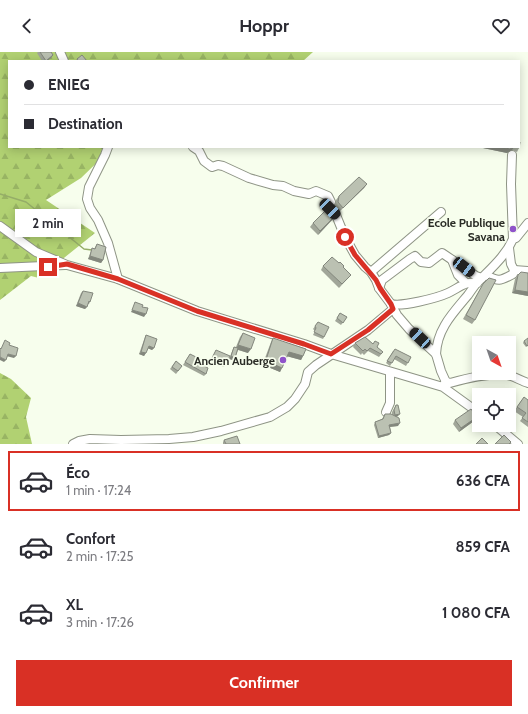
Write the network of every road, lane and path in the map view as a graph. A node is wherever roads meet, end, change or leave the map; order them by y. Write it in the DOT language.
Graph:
graph roads {
  1 [pos="108,148"];
  2 [pos="194,148"];
  3 [pos="512,155"];
  4 [pos="441,212"];
  5 [pos="528,223"];
  6 [pos="0,226"];
  7 [pos="513,240"];
  8 [pos="509,248"];
  9 [pos="452,258"];
  10 [pos="67,264"];
  11 [pos="0,268"];
  12 [pos="514,270"];
  13 [pos="528,271"];
  14 [pos="371,272"];
  15 [pos="118,279"];
  16 [pos="481,279"];
  17 [pos="466,283"];
  18 [pos="380,288"];
  19 [pos="392,306"];
  20 [pos="331,354"];
  21 [pos="436,354"];
  22 [pos="390,372"];
  23 [pos="528,383"];
  24 [pos="444,384"];
  25 [pos="472,407"];
  26 [pos="386,412"];
  27 [pos="503,432"];
  28 [pos="73,444"];
  29 [pos="518,444"];
  1 -- 15 [label="street"];
  2 -- 14 [label="street"];
  3 -- 7 [label="street"];
  4 -- 14 [label="street"];
  5 -- 7 [label="street"];
  6 -- 10 [label="street"];
  7 -- 8 [label="street"];
  8 -- 12 [label="street"];
  8 -- 16 [label="street"];
  9 -- 16 [label="street"];
  9 -- 17 [label="street"];
  9 -- 18 [label="street"];
  10 -- 11 [label="street"];
  10 -- 15 [label="street"];
  12 -- 13 [label="street"];
  12 -- 16 [label="street"];
  14 -- 18 [label="street"];
  15 -- 20 [label="street"];
  16 -- 17 [label="street"];
  16 -- 21 [label="street"];
  17 -- 19 [label="street"];
  18 -- 19 [label="street"];
  19 -- 20 [label="street"];
  19 -- 21 [label="street"];
  20 -- 22 [label="street"];
  20 -- 28 [label="street"];
  21 -- 24 [label="street"];
  22 -- 24 [label="street"];
  22 -- 26 [label="street"];
  23 -- 24 [label="street"];
  24 -- 25 [label="street"];
  27 -- 29 [label="street"];
}
